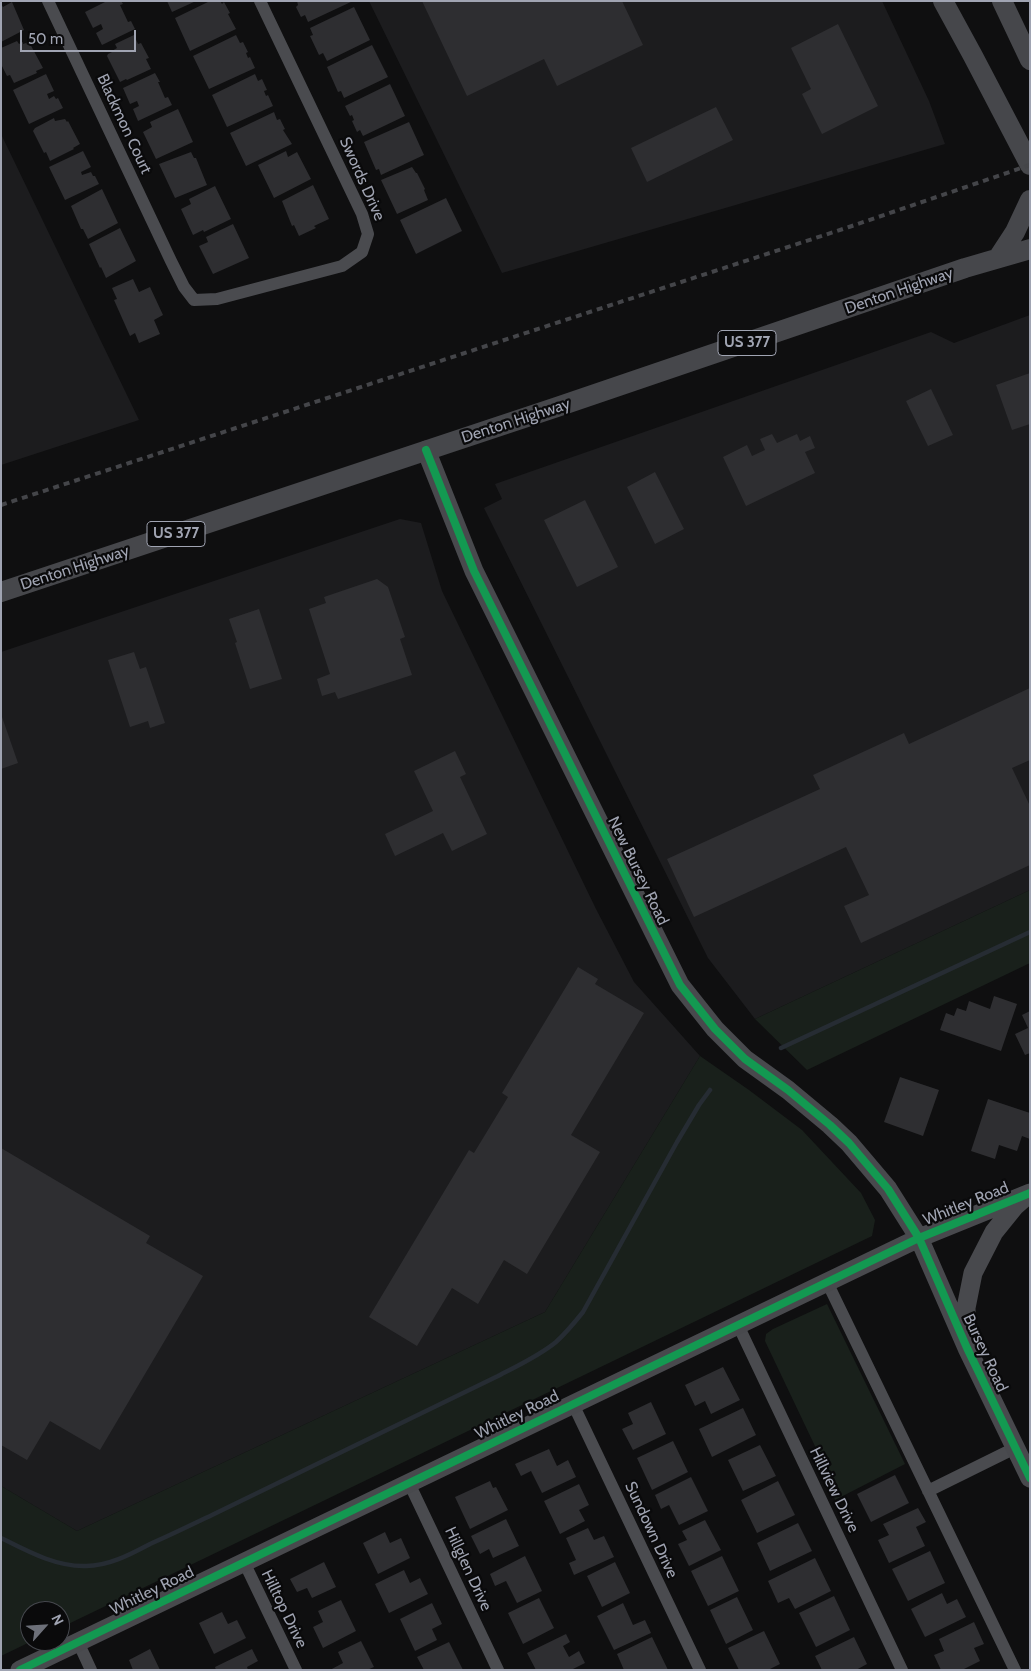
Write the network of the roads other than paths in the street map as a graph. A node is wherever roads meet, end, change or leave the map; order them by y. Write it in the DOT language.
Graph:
graph roads {
  1 [pos="48,1"];
  2 [pos="260,1"];
  3 [pos="943,1"];
  4 [pos="1002,1"];
  5 [pos="1030,60"];
  6 [pos="1030,165"];
  7 [pos="1030,200"];
  8 [pos="1030,249"];
  9 [pos="998,258"];
  10 [pos="171,261"];
  11 [pos="426,450"];
  12 [pos="1,592"];
  13 [pos="1030,1193"];
  14 [pos="919,1238"];
  15 [pos="826,1282"];
  16 [pos="738,1325"];
  17 [pos="967,1348"];
  18 [pos="573,1404"];
  19 [pos="1015,1448"];
  20 [pos="1030,1478"];
  21 [pos="410,1483"];
  22 [pos="928,1491"];
  23 [pos="244,1562"];
  24 [pos="78,1642"];
  25 [pos="20,1670"];
  26 [pos="91,1670"];
  27 [pos="296,1670"];
  28 [pos="498,1670"];
  29 [pos="700,1670"];
  30 [pos="902,1670"];
  31 [pos="1015,1670"];
  1 -- 10 [label="street, Blackmon Court"];
  2 -- 10 [label="street, Swords Drive"];
  3 -- 6 [label="main road"];
  4 -- 5 [label="main road"];
  7 -- 9 [label="main road"];
  8 -- 9 [label="main road, Denton Highway / US 377"];
  9 -- 11 [label="main road, Denton Highway / US 377"];
  11 -- 12 [label="main road, Denton Highway / US 377"];
  11 -- 14 [label="street, New Bursey Road"];
  13 -- 14 [label="street, Whitley Road"];
  13 -- 17 [label="street"];
  14 -- 15 [label="street, Whitley Road"];
  14 -- 17 [label="street, Bursey Road"];
  15 -- 16 [label="street, Whitley Road"];
  15 -- 22 [label="street"];
  16 -- 18 [label="street, Whitley Road"];
  16 -- 30 [label="street, Hillview Drive"];
  17 -- 19 [label="street, Bursey Road"];
  18 -- 21 [label="street, Whitley Road"];
  18 -- 29 [label="street, Sundown Drive"];
  19 -- 20 [label="street, Bursey Road"];
  19 -- 22 [label="street"];
  21 -- 23 [label="street, Whitley Road"];
  21 -- 28 [label="street, Hillglen Drive"];
  22 -- 31 [label="street"];
  23 -- 24 [label="street, Whitley Road"];
  23 -- 27 [label="street, Hilltop Drive"];
  24 -- 25 [label="street, Whitley Road"];
  24 -- 26 [label="street"];
}
